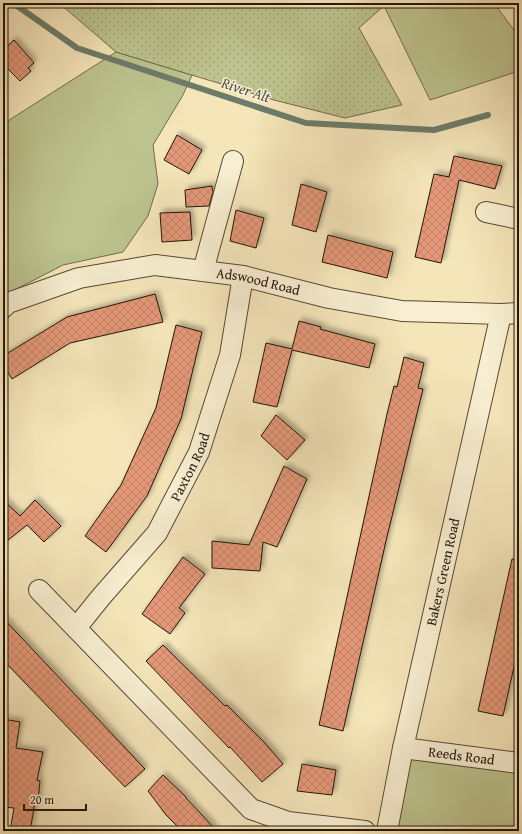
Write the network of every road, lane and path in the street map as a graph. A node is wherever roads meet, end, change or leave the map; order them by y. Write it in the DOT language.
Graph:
graph roads {
  1 [pos="233,161"];
  2 [pos="486,212"];
  3 [pos="519,220"];
  4 [pos="203,271"];
  5 [pos="243,276"];
  6 [pos="3,308"];
  7 [pos="510,314"];
  8 [pos="39,590"];
  9 [pos="76,628"];
  10 [pos="404,748"];
  11 [pos="519,763"];
  12 [pos="365,831"];
  13 [pos="387,831"];
  1 -- 4 [label="street"];
  2 -- 3 [label="street"];
  4 -- 5 [label="street, Adswood Road"];
  4 -- 6 [label="street, Adswood Road"];
  5 -- 7 [label="street, Adswood Road"];
  5 -- 9 [label="street, Paxton Road"];
  7 -- 10 [label="street, Bakers Green Road"];
  8 -- 9 [label="street"];
  9 -- 12 [label="street"];
  10 -- 11 [label="street, Reeds Road"];
  10 -- 13 [label="street, Bakers Green Road"];
}
